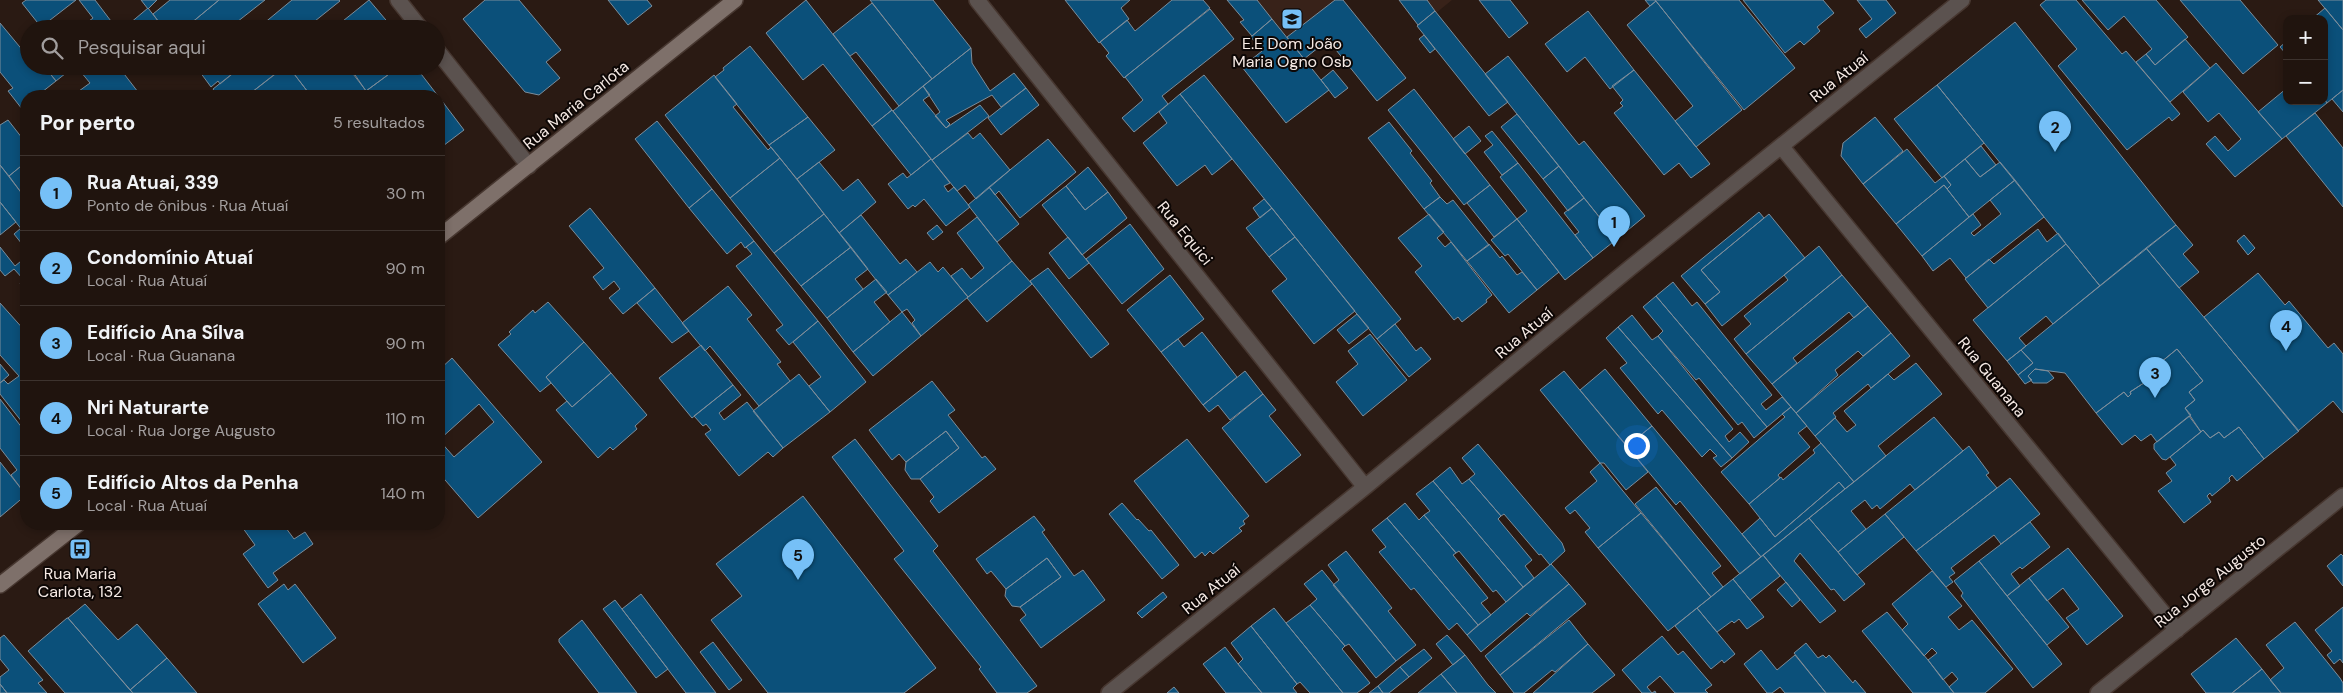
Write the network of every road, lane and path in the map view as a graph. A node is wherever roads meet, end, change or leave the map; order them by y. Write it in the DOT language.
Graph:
graph roads {
  1 [pos="398,0"];
  2 [pos="734,0"];
  3 [pos="977,0"];
  4 [pos="1962,0"];
  5 [pos="413,20"];
  6 [pos="445,59"];
  7 [pos="1781,146"];
  8 [pos="529,166"];
  9 [pos="445,232"];
  10 [pos="1365,488"];
  11 [pos="2343,496"];
  12 [pos="70,530"];
  13 [pos="0,585"];
  14 [pos="2177,630"];
  15 [pos="1109,693"];
  16 [pos="2098,693"];
  1 -- 5 [label="street"];
  2 -- 8 [label="street, Rua Maria Carlota"];
  3 -- 10 [label="street, Rua Equici"];
  4 -- 7 [label="street, Rua Atuaí"];
  6 -- 8 [label="street"];
  7 -- 10 [label="street, Rua Atuaí"];
  7 -- 14 [label="street, Rua Guanana"];
  8 -- 9 [label="street, Rua Maria Carlota"];
  10 -- 15 [label="street, Rua Atuaí"];
  11 -- 14 [label="street, Rua Jorge Augusto"];
  12 -- 13 [label="street"];
  14 -- 16 [label="street, Rua Jorge Augusto"];
}
